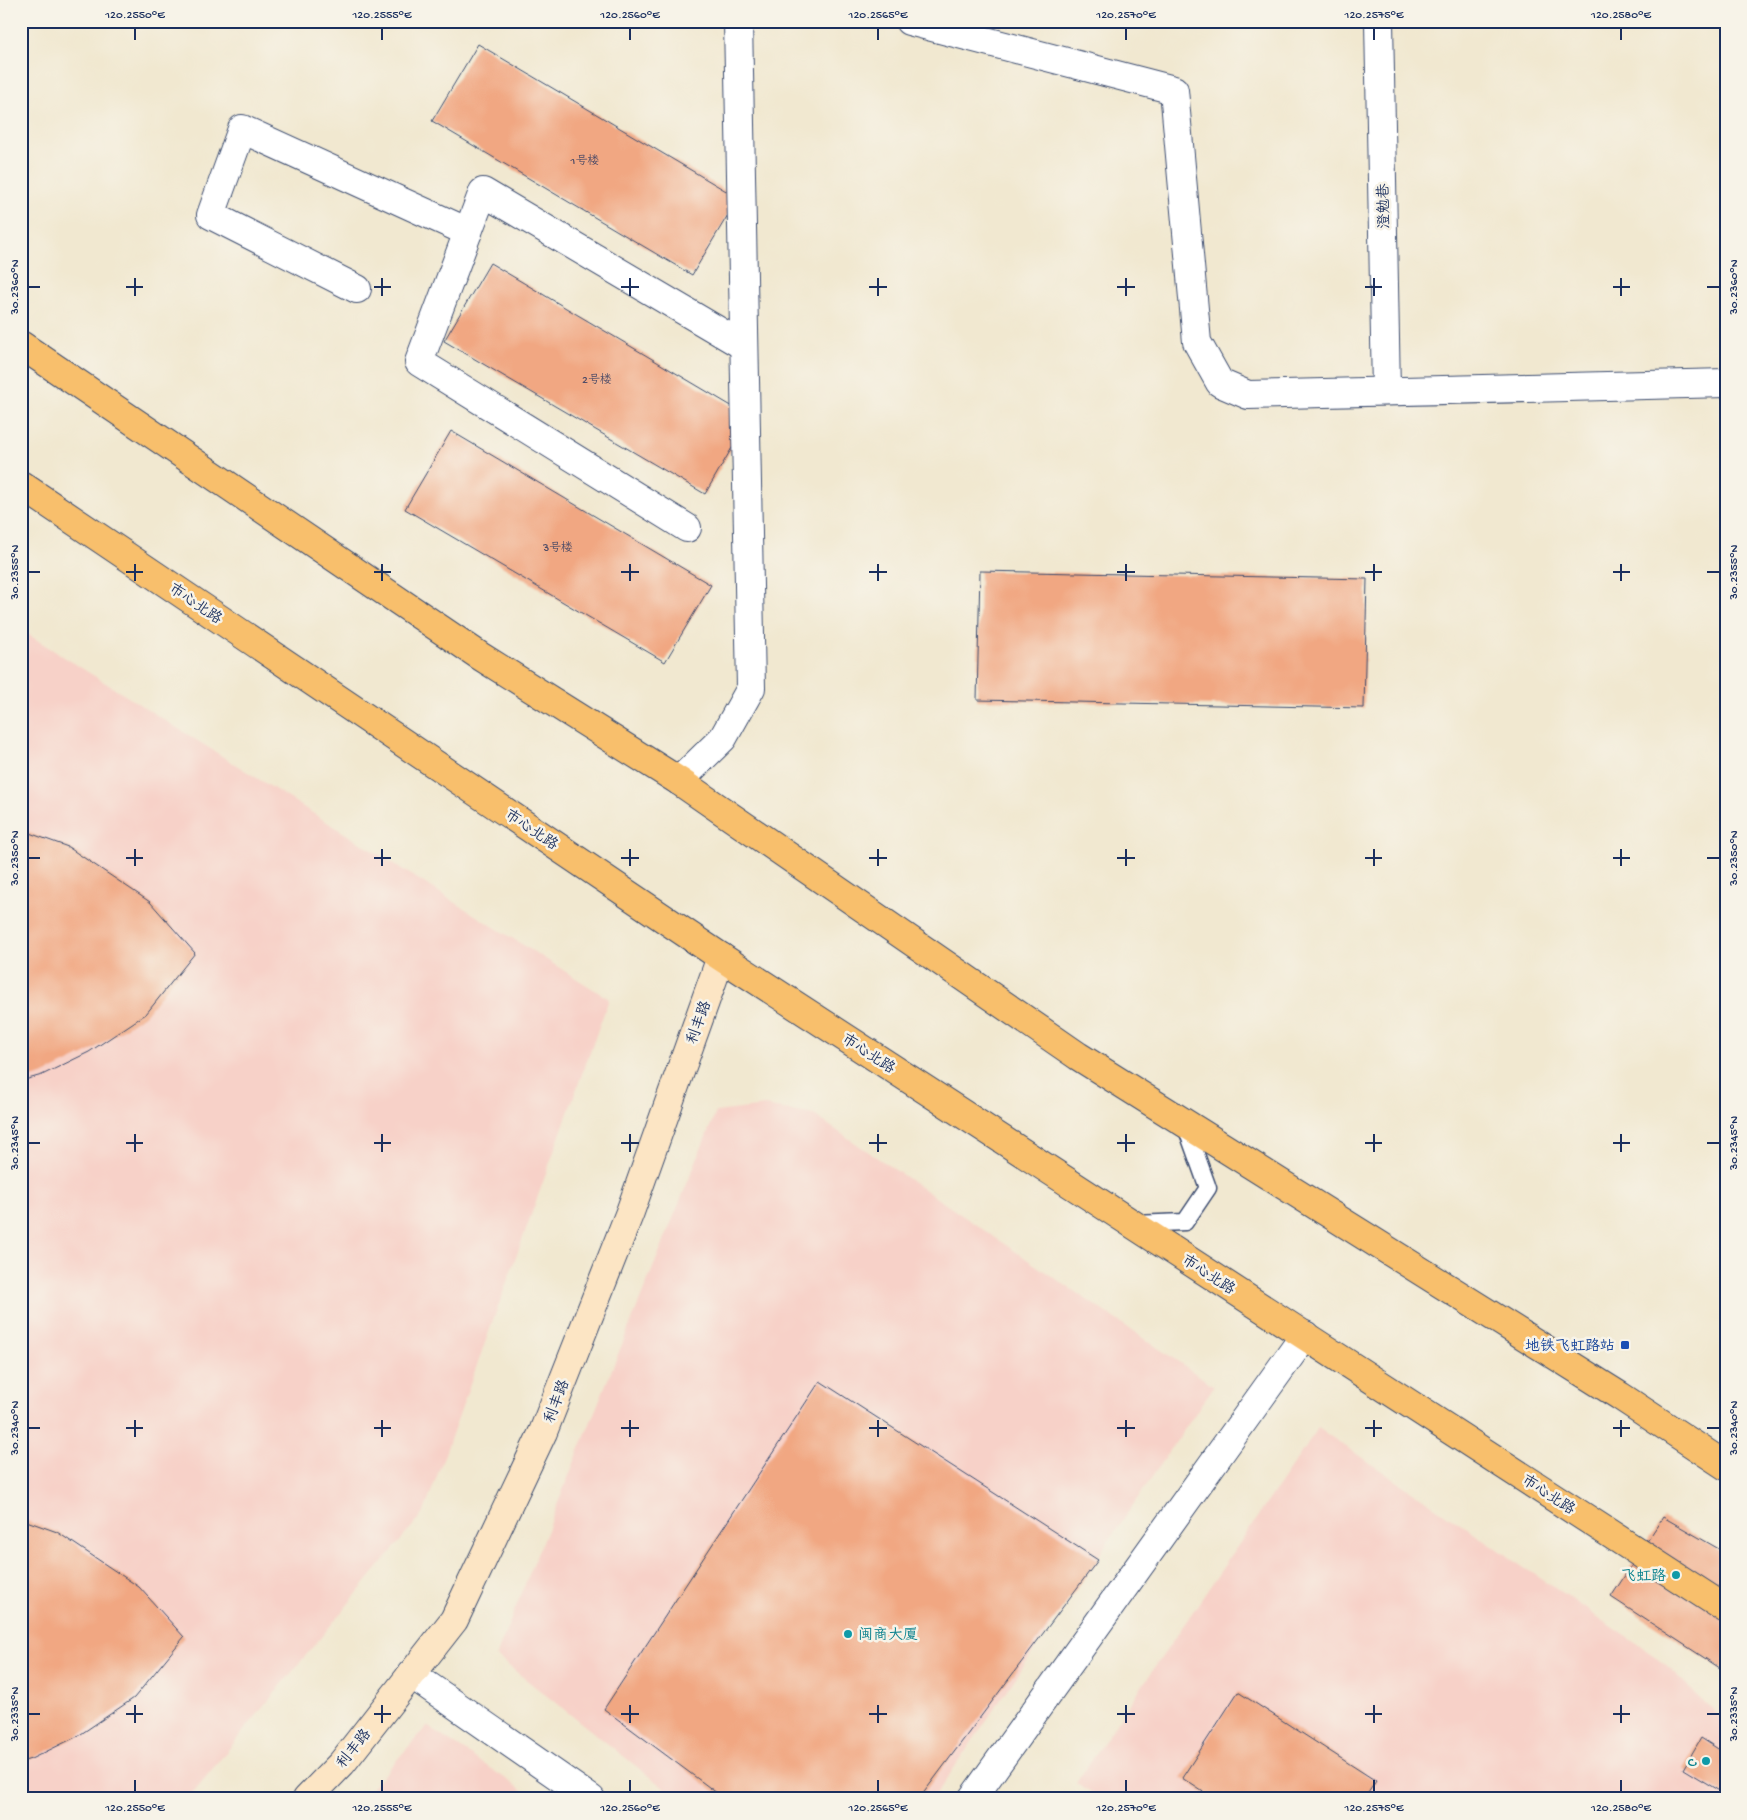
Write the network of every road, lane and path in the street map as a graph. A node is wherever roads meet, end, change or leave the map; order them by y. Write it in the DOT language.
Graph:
graph roads {
  1 [pos="738,21"];
  2 [pos="909,21"];
  3 [pos="1379,21"];
  4 [pos="468,232"];
  5 [pos="357,289"];
  6 [pos="21,344"];
  7 [pos="744,346"];
  8 [pos="1726,383"];
  9 [pos="1386,391"];
  10 [pos="21,485"];
  11 [pos="687,528"];
  12 [pos="679,781"];
  13 [pos="721,957"];
  14 [pos="1184,1122"];
  15 [pos="1132,1224"];
  16 [pos="1305,1335"];
  17 [pos="1726,1466"];
  18 [pos="1726,1609"];
  19 [pos="411,1674"];
  20 [pos="307,1799"];
  21 [pos="592,1799"];
  22 [pos="972,1799"];
  1 -- 7 [label="street"];
  2 -- 9 [label="street"];
  3 -- 9 [label="street, 澄勉巷"];
  4 -- 5 [label="street"];
  4 -- 7 [label="street"];
  4 -- 11 [label="street"];
  6 -- 12 [label="main road"];
  7 -- 12 [label="street"];
  8 -- 9 [label="street"];
  10 -- 13 [label="main road, 市心北路"];
  12 -- 14 [label="main road"];
  13 -- 15 [label="main road, 市心北路"];
  13 -- 19 [label="street, 利丰路"];
  14 -- 15 [label="lane"];
  14 -- 17 [label="main road"];
  15 -- 16 [label="main road, 市心北路"];
  16 -- 18 [label="main road, 市心北路"];
  16 -- 22 [label="street"];
  19 -- 20 [label="street, 利丰路"];
  19 -- 21 [label="street"];
}
